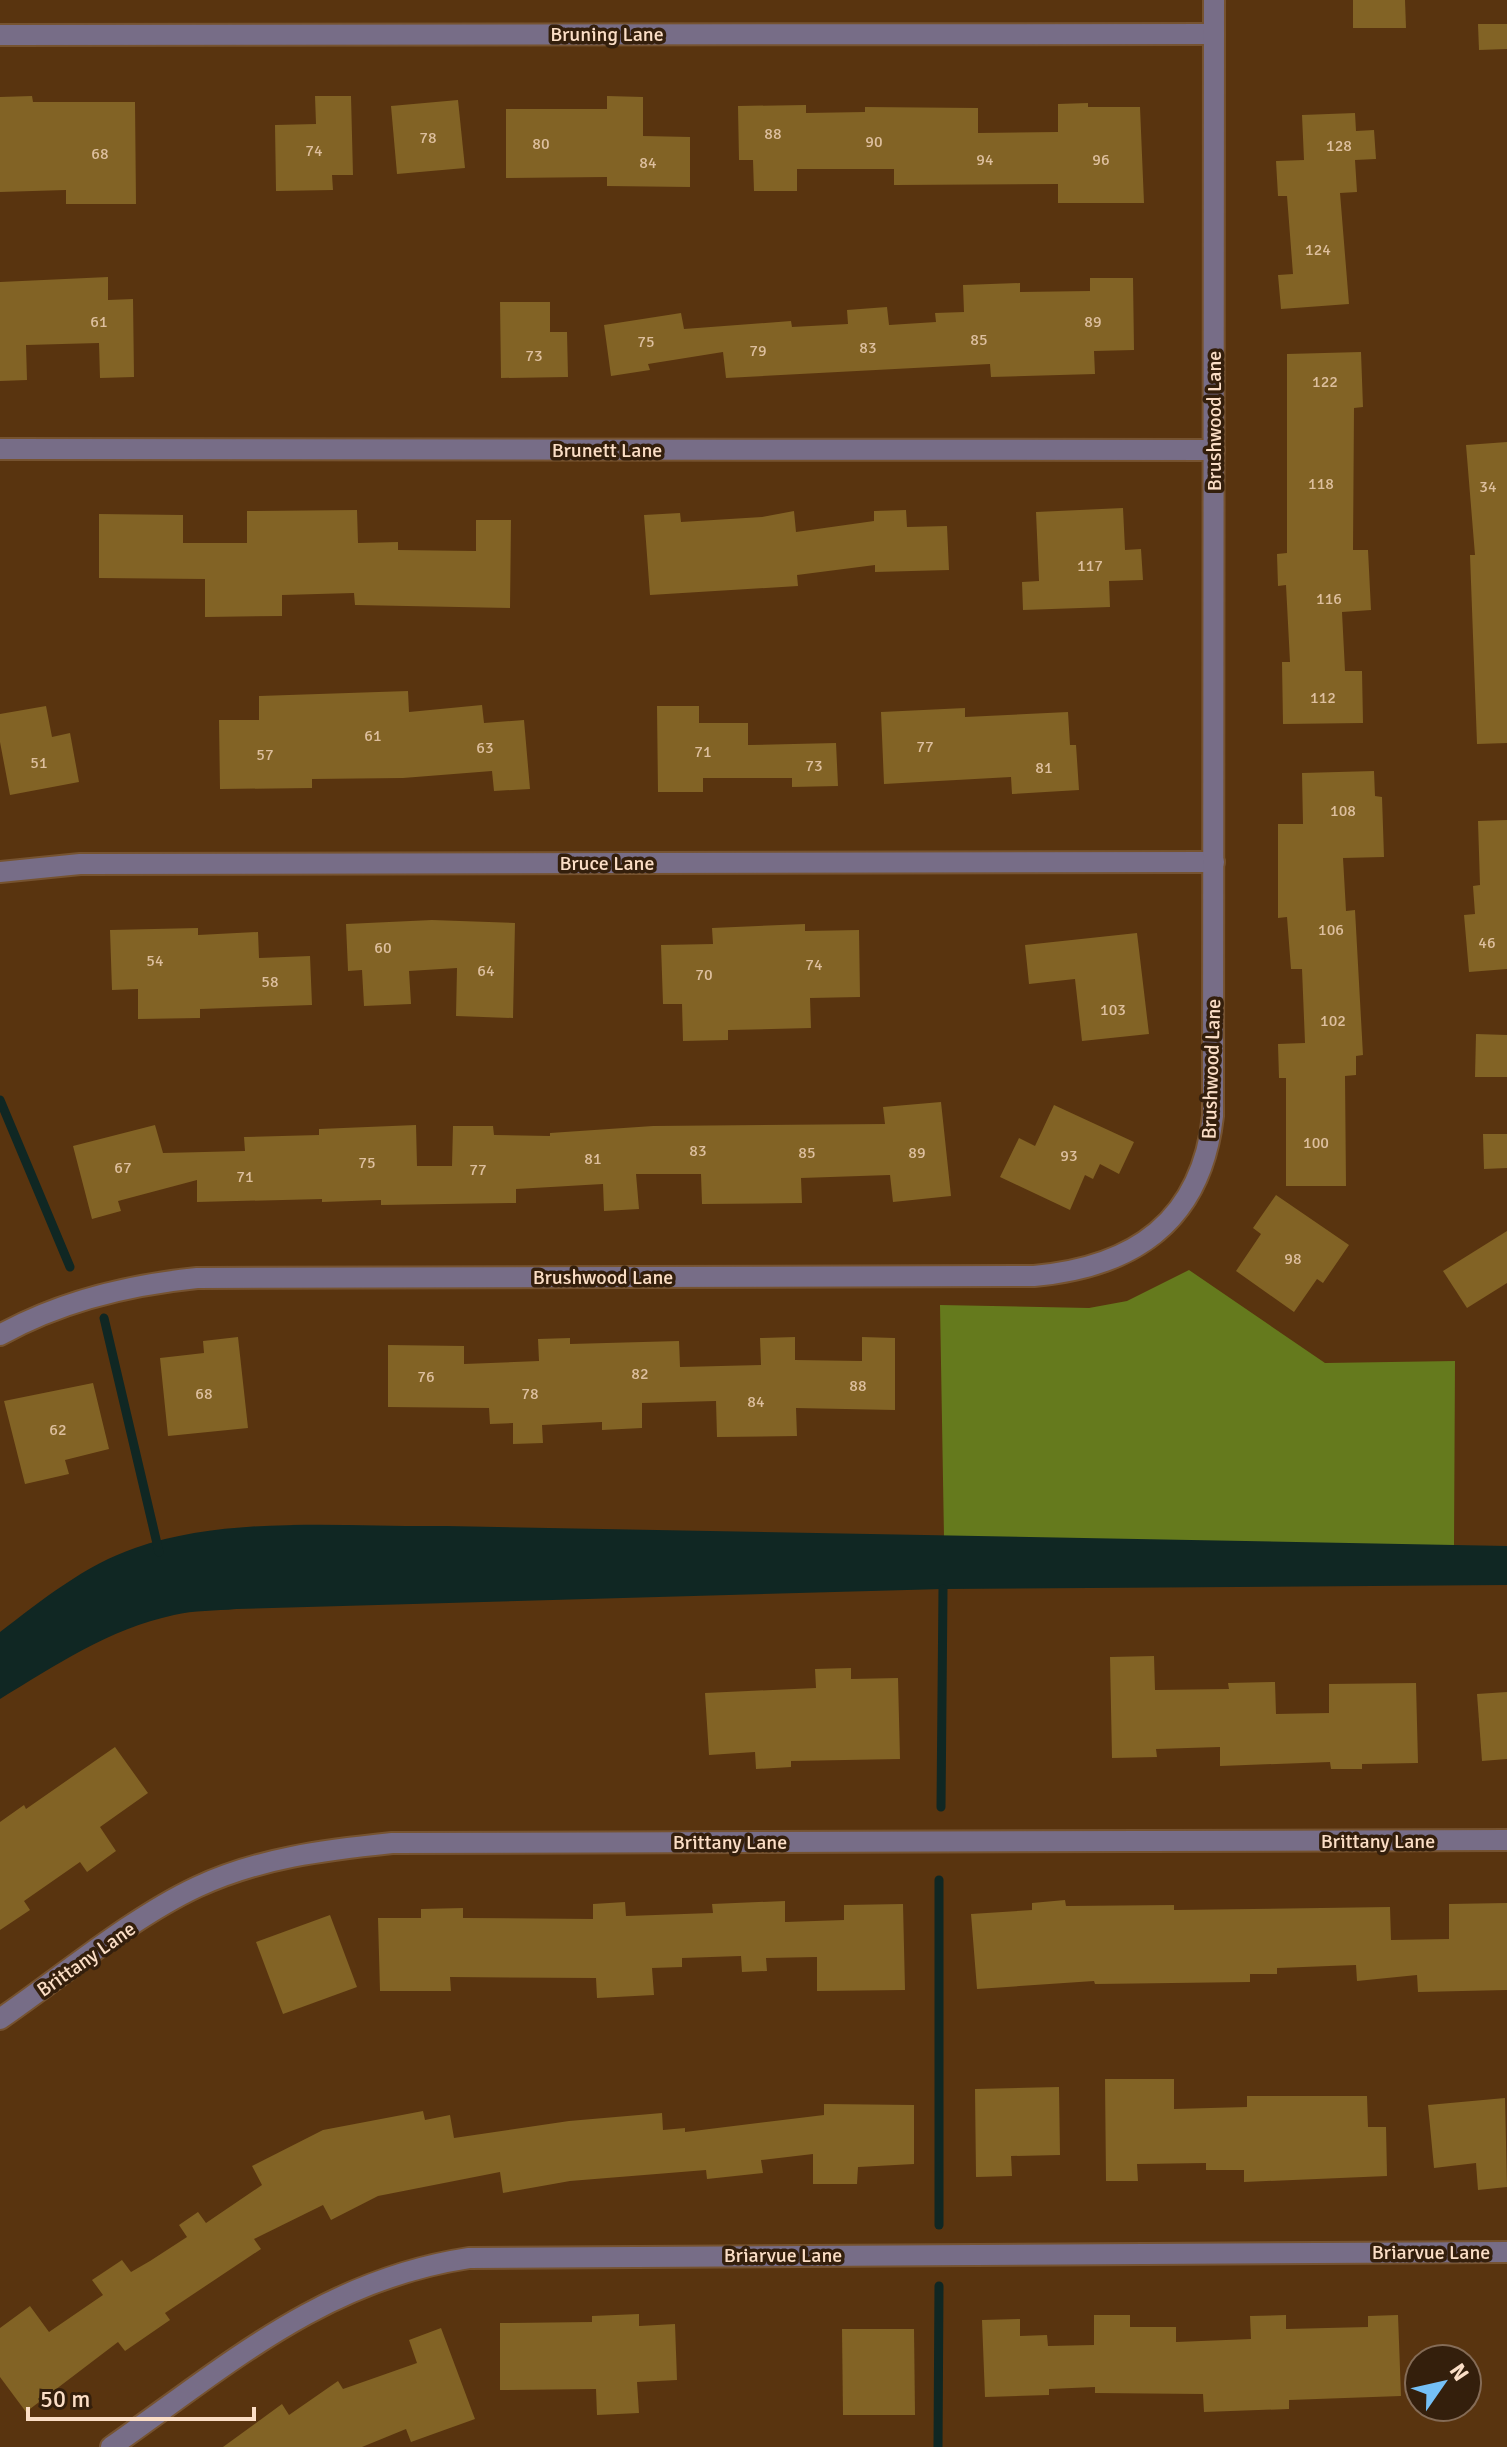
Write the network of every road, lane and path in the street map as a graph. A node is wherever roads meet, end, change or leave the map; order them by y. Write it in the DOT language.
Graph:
graph roads {
  1 [pos="1214,0"];
  2 [pos="1214,34"];
  3 [pos="0,35"];
  4 [pos="0,449"];
  5 [pos="1214,450"];
  6 [pos="1214,862"];
  7 [pos="0,872"];
  8 [pos="0,1335"];
  9 [pos="1507,1840"];
  10 [pos="0,2019"];
  11 [pos="1507,2252"];
  12 [pos="111,2447"];
  1 -- 2 [label="street, Brushwood Lane"];
  2 -- 3 [label="street, Bruning Lane"];
  2 -- 5 [label="street, Brushwood Lane"];
  4 -- 5 [label="street, Brunett Lane"];
  5 -- 6 [label="street, Brushwood Lane"];
  6 -- 7 [label="street, Bruce Lane"];
  6 -- 8 [label="street, Brushwood Lane"];
  9 -- 10 [label="street, Brittany Lane"];
  11 -- 12 [label="street, Briarvue Lane"];
}
